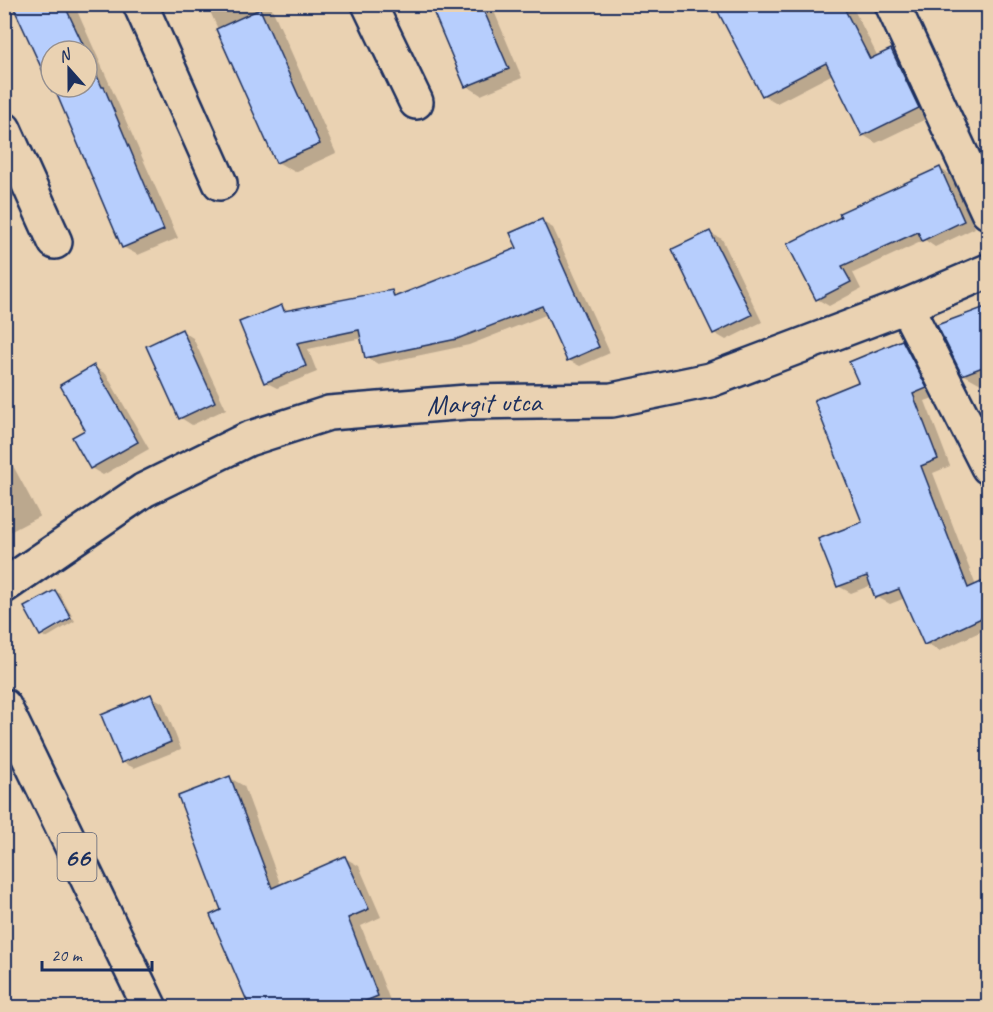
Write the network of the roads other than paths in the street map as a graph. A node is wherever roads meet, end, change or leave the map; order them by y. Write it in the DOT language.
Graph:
graph roads {
  1 [pos="140,4"];
  2 [pos="369,4"];
  3 [pos="892,4"];
  4 [pos="416,102"];
  5 [pos="4,129"];
  6 [pos="220,183"];
  7 [pos="988,212"];
  8 [pos="56,242"];
  9 [pos="988,271"];
  10 [pos="906,306"];
  11 [pos="988,467"];
  12 [pos="4,586"];
  13 [pos="4,706"];
  14 [pos="150,1008"];
  1 -- 6 [label="street"];
  2 -- 4 [label="street"];
  3 -- 7 [label="street"];
  5 -- 8 [label="street"];
  9 -- 10 [label="street, Margit utca"];
  10 -- 11 [label="street"];
  10 -- 12 [label="street, Margit utca"];
  13 -- 14 [label="street, 66"];
}
